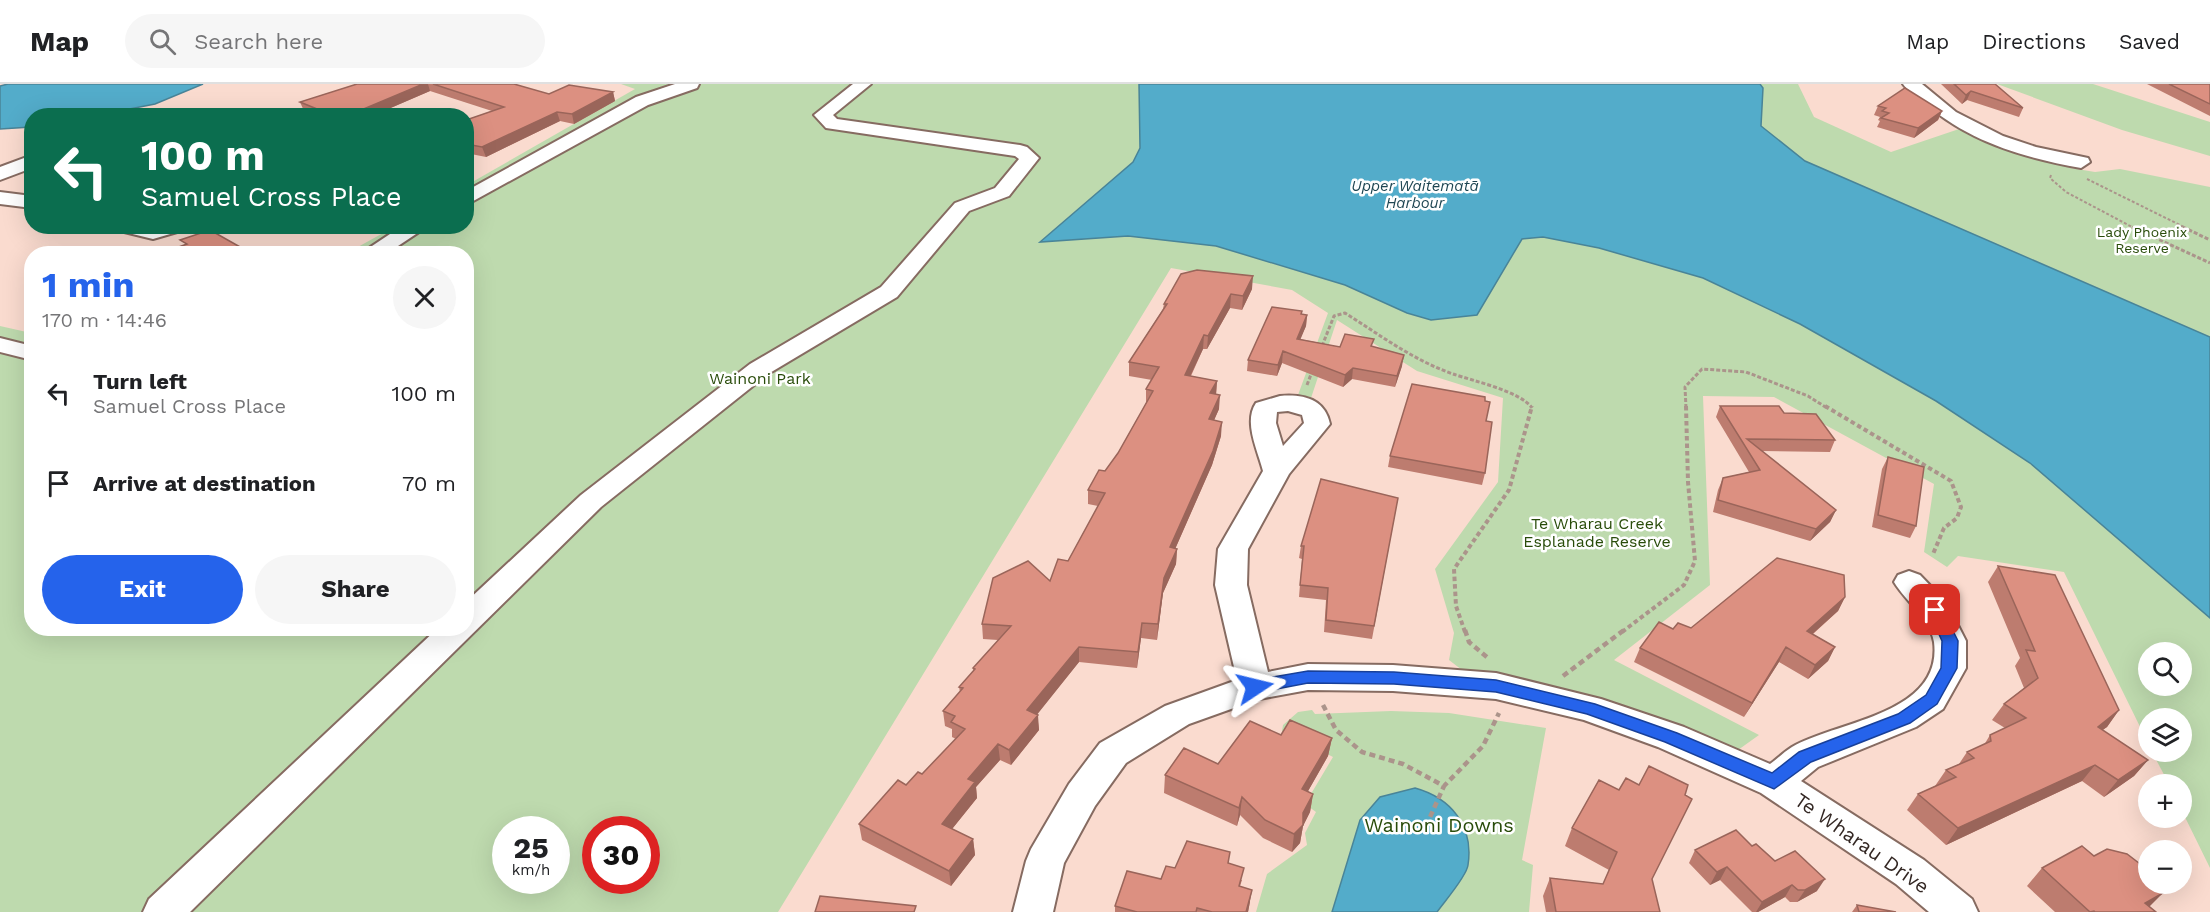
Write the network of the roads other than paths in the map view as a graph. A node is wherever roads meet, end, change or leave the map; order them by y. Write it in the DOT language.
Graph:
graph roads {
  1 [pos="691,84"];
  2 [pos="862,84"];
  3 [pos="1911,84"];
  4 [pos="2081,162"];
  5 [pos="24,164"];
  6 [pos="0,174"];
  7 [pos="474,195"];
  8 [pos="0,198"];
  9 [pos="24,201"];
  10 [pos="404,234"];
  11 [pos="384,246"];
  12 [pos="0,345"];
  13 [pos="24,351"];
  14 [pos="1277,471"];
  15 [pos="1909,582"];
  16 [pos="474,613"];
  17 [pos="451,636"];
  18 [pos="1255,687"];
  19 [pos="1774,782"];
  20 [pos="163,912"];
  21 [pos="1034,912"];
  22 [pos="1958,912"];
  1 -- 7 [label="street"];
  2 -- 16 [label="street"];
  3 -- 4 [label="street"];
  5 -- 6 [label="street"];
  8 -- 9 [label="street"];
  10 -- 11 [label="street"];
  12 -- 13 [label="street"];
  14 -- 18 [label="street"];
  15 -- 19 [label="street"];
  17 -- 20 [label="street"];
  18 -- 19 [label="street, Te Wharau Drive"];
  18 -- 21 [label="street, Te Wharau Drive"];
  19 -- 22 [label="street, Te Wharau Drive"];
}
